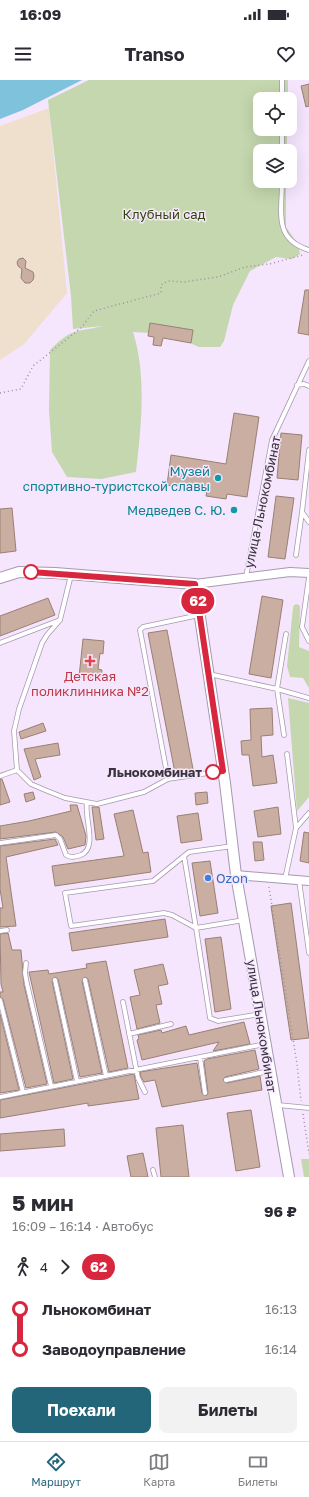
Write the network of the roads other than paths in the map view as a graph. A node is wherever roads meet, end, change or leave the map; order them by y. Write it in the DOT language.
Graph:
graph roads {
  1 [pos="282,80"];
  2 [pos="282,92"];
  3 [pos="282,188"];
  4 [pos="309,250"];
  5 [pos="309,361"];
  6 [pos="297,385"];
  7 [pos="309,386"];
  8 [pos="309,450"];
  9 [pos="302,512"];
  10 [pos="309,522"];
  11 [pos="296,555"];
  12 [pos="309,573"];
  13 [pos="71,574"];
  14 [pos="309,576"];
  15 [pos="246,577"];
  16 [pos="0,578"];
  17 [pos="195,584"];
  18 [pos="200,615"];
  19 [pos="60,620"];
  20 [pos="286,634"];
  21 [pos="309,641"];
  22 [pos="0,643"];
  23 [pos="209,674"];
  24 [pos="277,689"];
  25 [pos="309,698"];
  26 [pos="284,735"];
  27 [pos="287,754"];
  28 [pos="17,770"];
  29 [pos="223,771"];
  30 [pos="0,776"];
  31 [pos="168,779"];
  32 [pos="87,803"];
  33 [pos="309,813"];
  34 [pos="296,828"];
  35 [pos="0,843"];
  36 [pos="233,846"];
  37 [pos="184,856"];
  38 [pos="236,875"];
  39 [pos="285,879"];
  40 [pos="299,880"];
  41 [pos="309,880"];
  42 [pos="244,920"];
  43 [pos="196,928"];
  44 [pos="7,930"];
  45 [pos="0,931"];
  46 [pos="309,953"];
  47 [pos="26,963"];
  48 [pos="55,980"];
  49 [pos="85,980"];
  50 [pos="0,1000"];
  51 [pos="123,1002"];
  52 [pos="260,1014"];
  53 [pos="171,1024"];
  54 [pos="129,1034"];
  55 [pos="265,1044"];
  56 [pos="200,1057"];
  57 [pos="136,1070"];
  58 [pos="269,1071"];
  59 [pos="106,1076"];
  60 [pos="226,1080"];
  61 [pos="77,1081"];
  62 [pos="52,1086"];
  63 [pos="24,1092"];
  64 [pos="145,1092"];
  65 [pos="205,1093"];
  66 [pos="0,1097"];
  67 [pos="275,1104"];
  68 [pos="309,1108"];
  69 [pos="154,1170"];
  70 [pos="155,1177"];
  71 [pos="289,1177"];
  1 -- 2 [label="lane"];
  3 -- 4 [label="lane"];
  5 -- 6 [label="lane, улица Льнокомбинат"];
  6 -- 7 [label="lane"];
  6 -- 15 [label="lane, улица Льнокомбинат"];
  8 -- 9 [label="lane"];
  9 -- 10 [label="lane"];
  9 -- 11 [label="lane"];
  12 -- 15 [label="street, улица Льнокомбинат"];
  13 -- 16 [label="street"];
  13 -- 17 [label="street"];
  13 -- 19 [label="lane"];
  14 -- 21 [label="lane"];
  15 -- 17 [label="street, улица Льнокомбинат"];
  17 -- 18 [label="street, улица Льнокомбинат"];
  18 -- 23 [label="street, улица Льнокомбинат"];
  18 -- 31 [label="lane"];
  19 -- 22 [label="lane"];
  19 -- 28 [label="lane"];
  20 -- 24 [label="lane"];
  23 -- 24 [label="lane"];
  23 -- 29 [label="street, улица Льнокомбинат"];
  24 -- 25 [label="lane"];
  24 -- 26 [label="lane"];
  27 -- 34 [label="lane"];
  28 -- 30 [label="lane"];
  28 -- 32 [label="lane"];
  29 -- 31 [label="lane"];
  29 -- 36 [label="street, улица Льнокомбинат"];
  31 -- 32 [label="lane"];
  32 -- 35 [label="lane"];
  33 -- 34 [label="lane"];
  34 -- 39 [label="lane"];
  36 -- 37 [label="lane"];
  36 -- 38 [label="street, улица Льнокомбинат"];
  37 -- 43 [label="lane"];
  37 -- 43 [label="lane"];
  38 -- 39 [label="street"];
  38 -- 42 [label="street, улица Льнокомбинат"];
  39 -- 40 [label="street"];
  40 -- 41 [label="street"];
  40 -- 46 [label="lane"];
  42 -- 43 [label="lane"];
  42 -- 52 [label="street, улица Льнокомбинат"];
  43 -- 52 [label="lane"];
  44 -- 45 [label="lane"];
  47 -- 62 [label="lane"];
  48 -- 61 [label="lane"];
  49 -- 59 [label="lane"];
  50 -- 63 [label="lane"];
  51 -- 54 [label="lane"];
  52 -- 55 [label="street, улица Льнокомбинат"];
  53 -- 54 [label="lane"];
  54 -- 57 [label="lane"];
  55 -- 56 [label="lane"];
  55 -- 58 [label="street, улица Льнокомбинат"];
  56 -- 57 [label="lane"];
  56 -- 65 [label="lane"];
  57 -- 59 [label="lane"];
  57 -- 64 [label="lane"];
  58 -- 60 [label="lane"];
  58 -- 67 [label="street, улица Льнокомбинат"];
  59 -- 61 [label="lane"];
  61 -- 62 [label="lane"];
  62 -- 63 [label="lane"];
  63 -- 66 [label="lane"];
  67 -- 68 [label="lane"];
  67 -- 71 [label="street, улица Льнокомбинат"];
  69 -- 70 [label="lane"];
}
